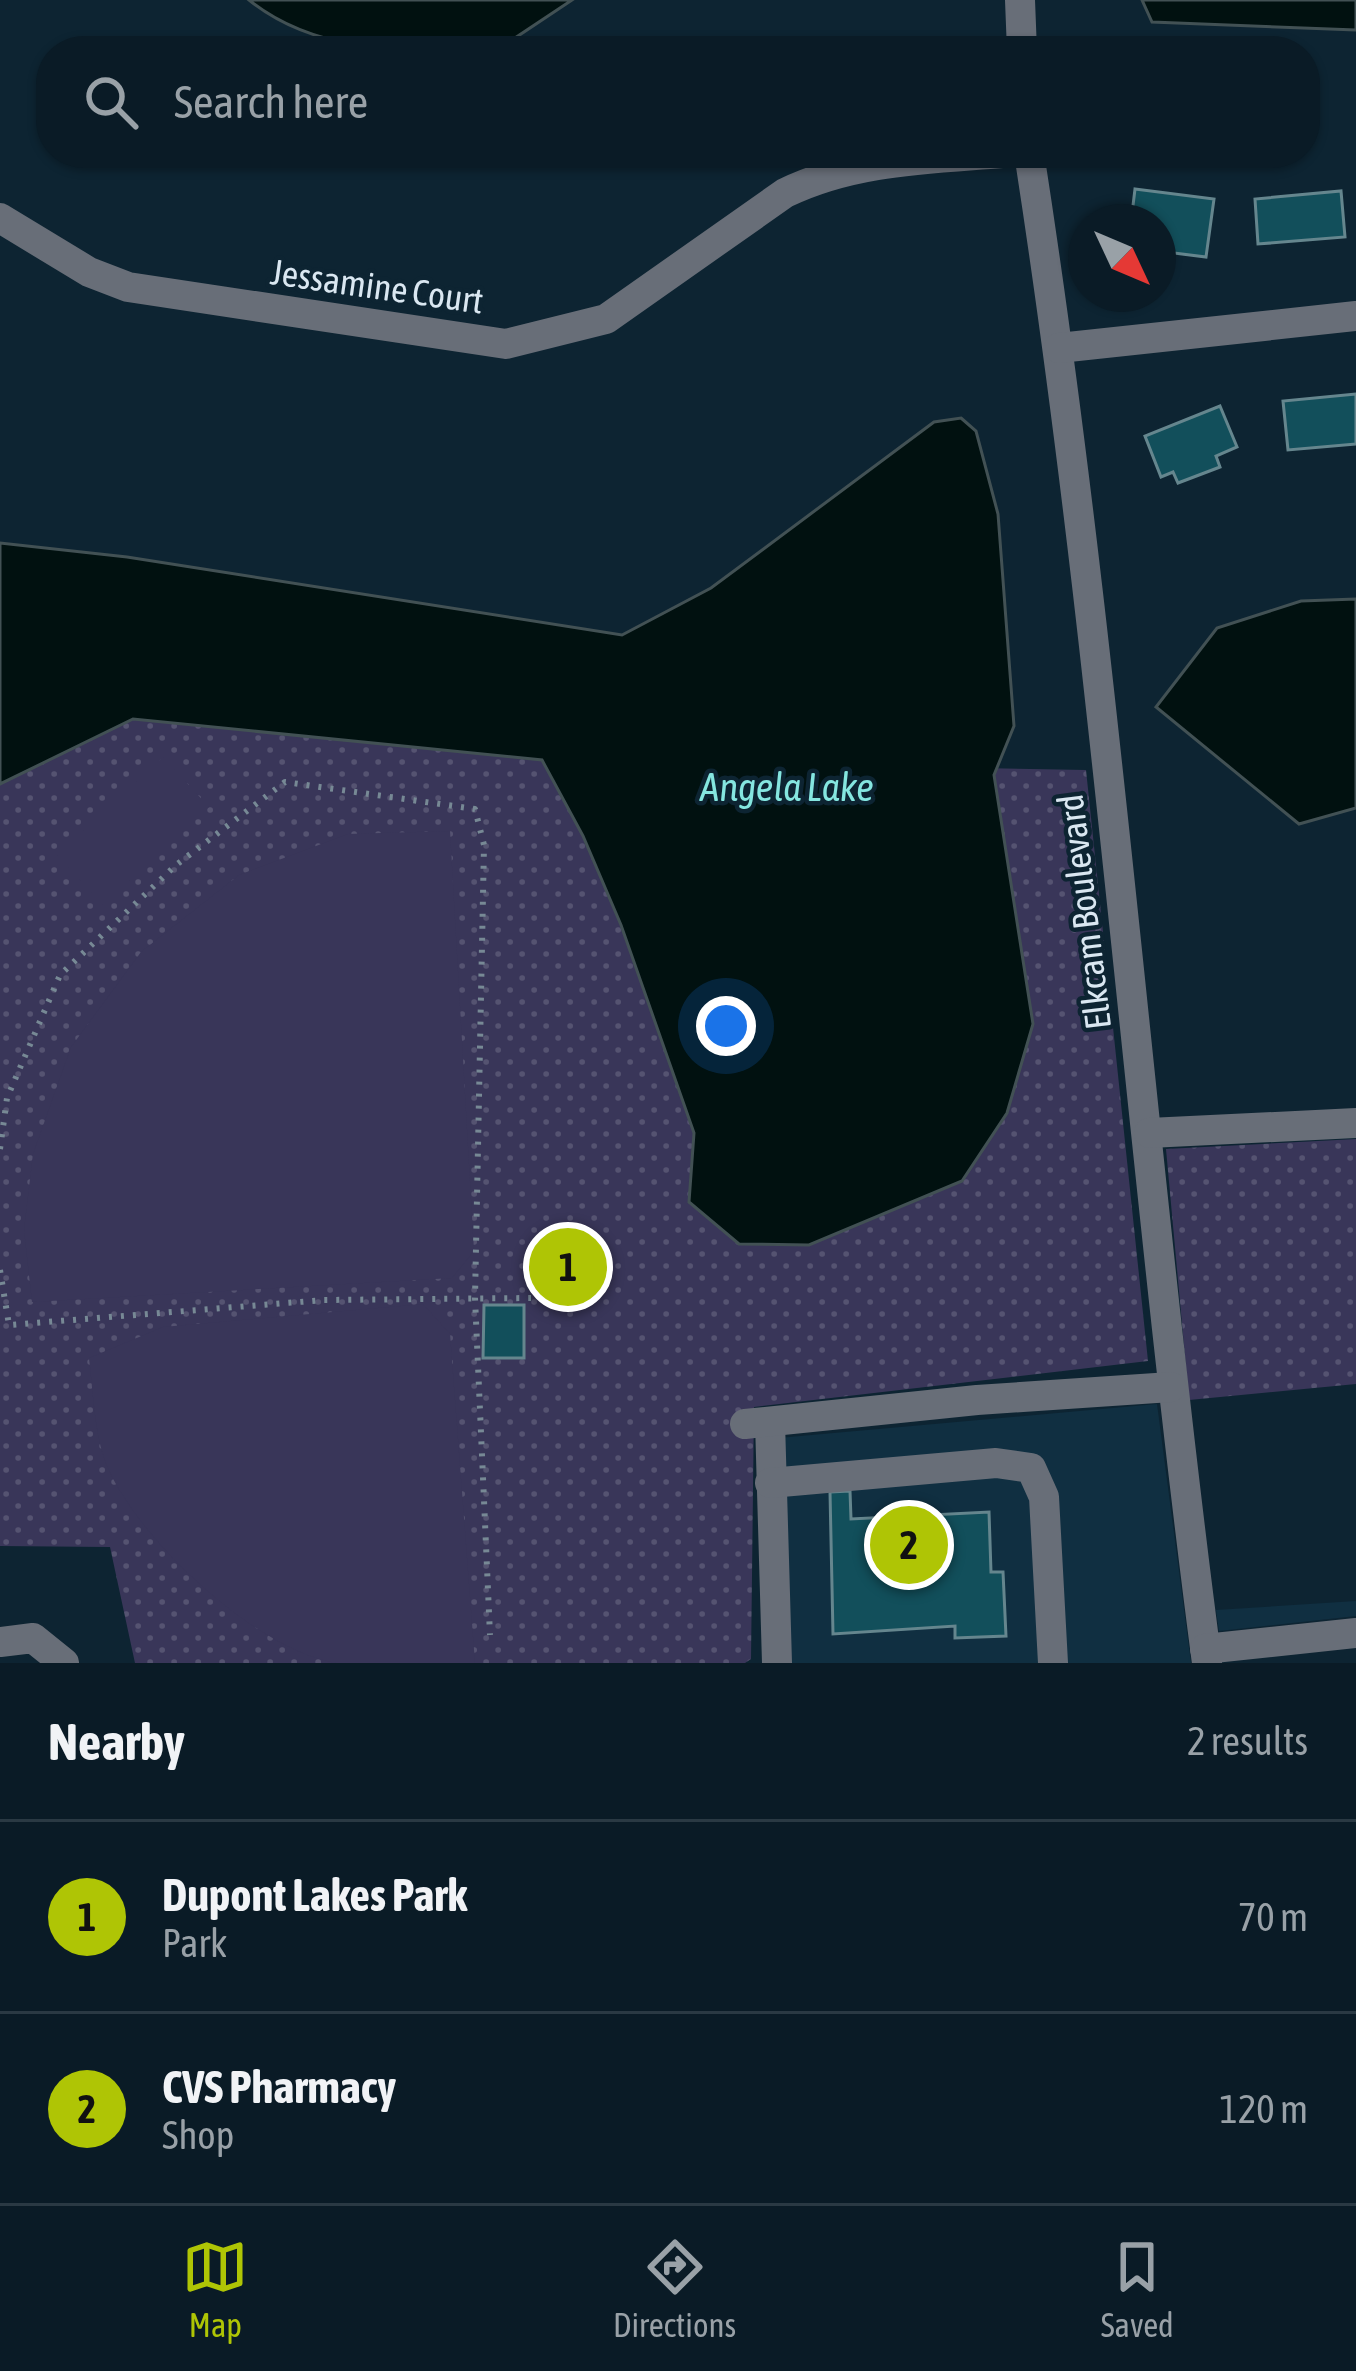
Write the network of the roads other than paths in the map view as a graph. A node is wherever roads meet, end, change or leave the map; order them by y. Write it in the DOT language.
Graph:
graph roads {
  1 [pos="1020,0"];
  2 [pos="1021,36"];
  3 [pos="855,168"];
  4 [pos="1031,168"];
  5 [pos="0,218"];
  6 [pos="1356,316"];
  7 [pos="1059,348"];
  8 [pos="1356,1123"];
  9 [pos="1149,1133"];
  10 [pos="1171,1387"];
  11 [pos="770,1483"];
  12 [pos="1356,1633"];
  13 [pos="0,1642"];
  14 [pos="1318,1650"];
  15 [pos="1206,1656"];
  16 [pos="64,1663"];
  17 [pos="777,1663"];
  18 [pos="1053,1663"];
  1 -- 2 [label="street"];
  3 -- 5 [label="street, Jessamine Court"];
  4 -- 7 [label="street, Elkcam Boulevard"];
  6 -- 7 [label="street"];
  7 -- 9 [label="street, Elkcam Boulevard"];
  8 -- 9 [label="street"];
  9 -- 10 [label="street, Elkcam Boulevard"];
  10 -- 11 [label="street"];
  10 -- 15 [label="street, Elkcam Boulevard"];
  11 -- 17 [label="street"];
  11 -- 18 [label="street"];
  12 -- 14 [label="street"];
  13 -- 16 [label="street"];
  14 -- 15 [label="street"];
}
